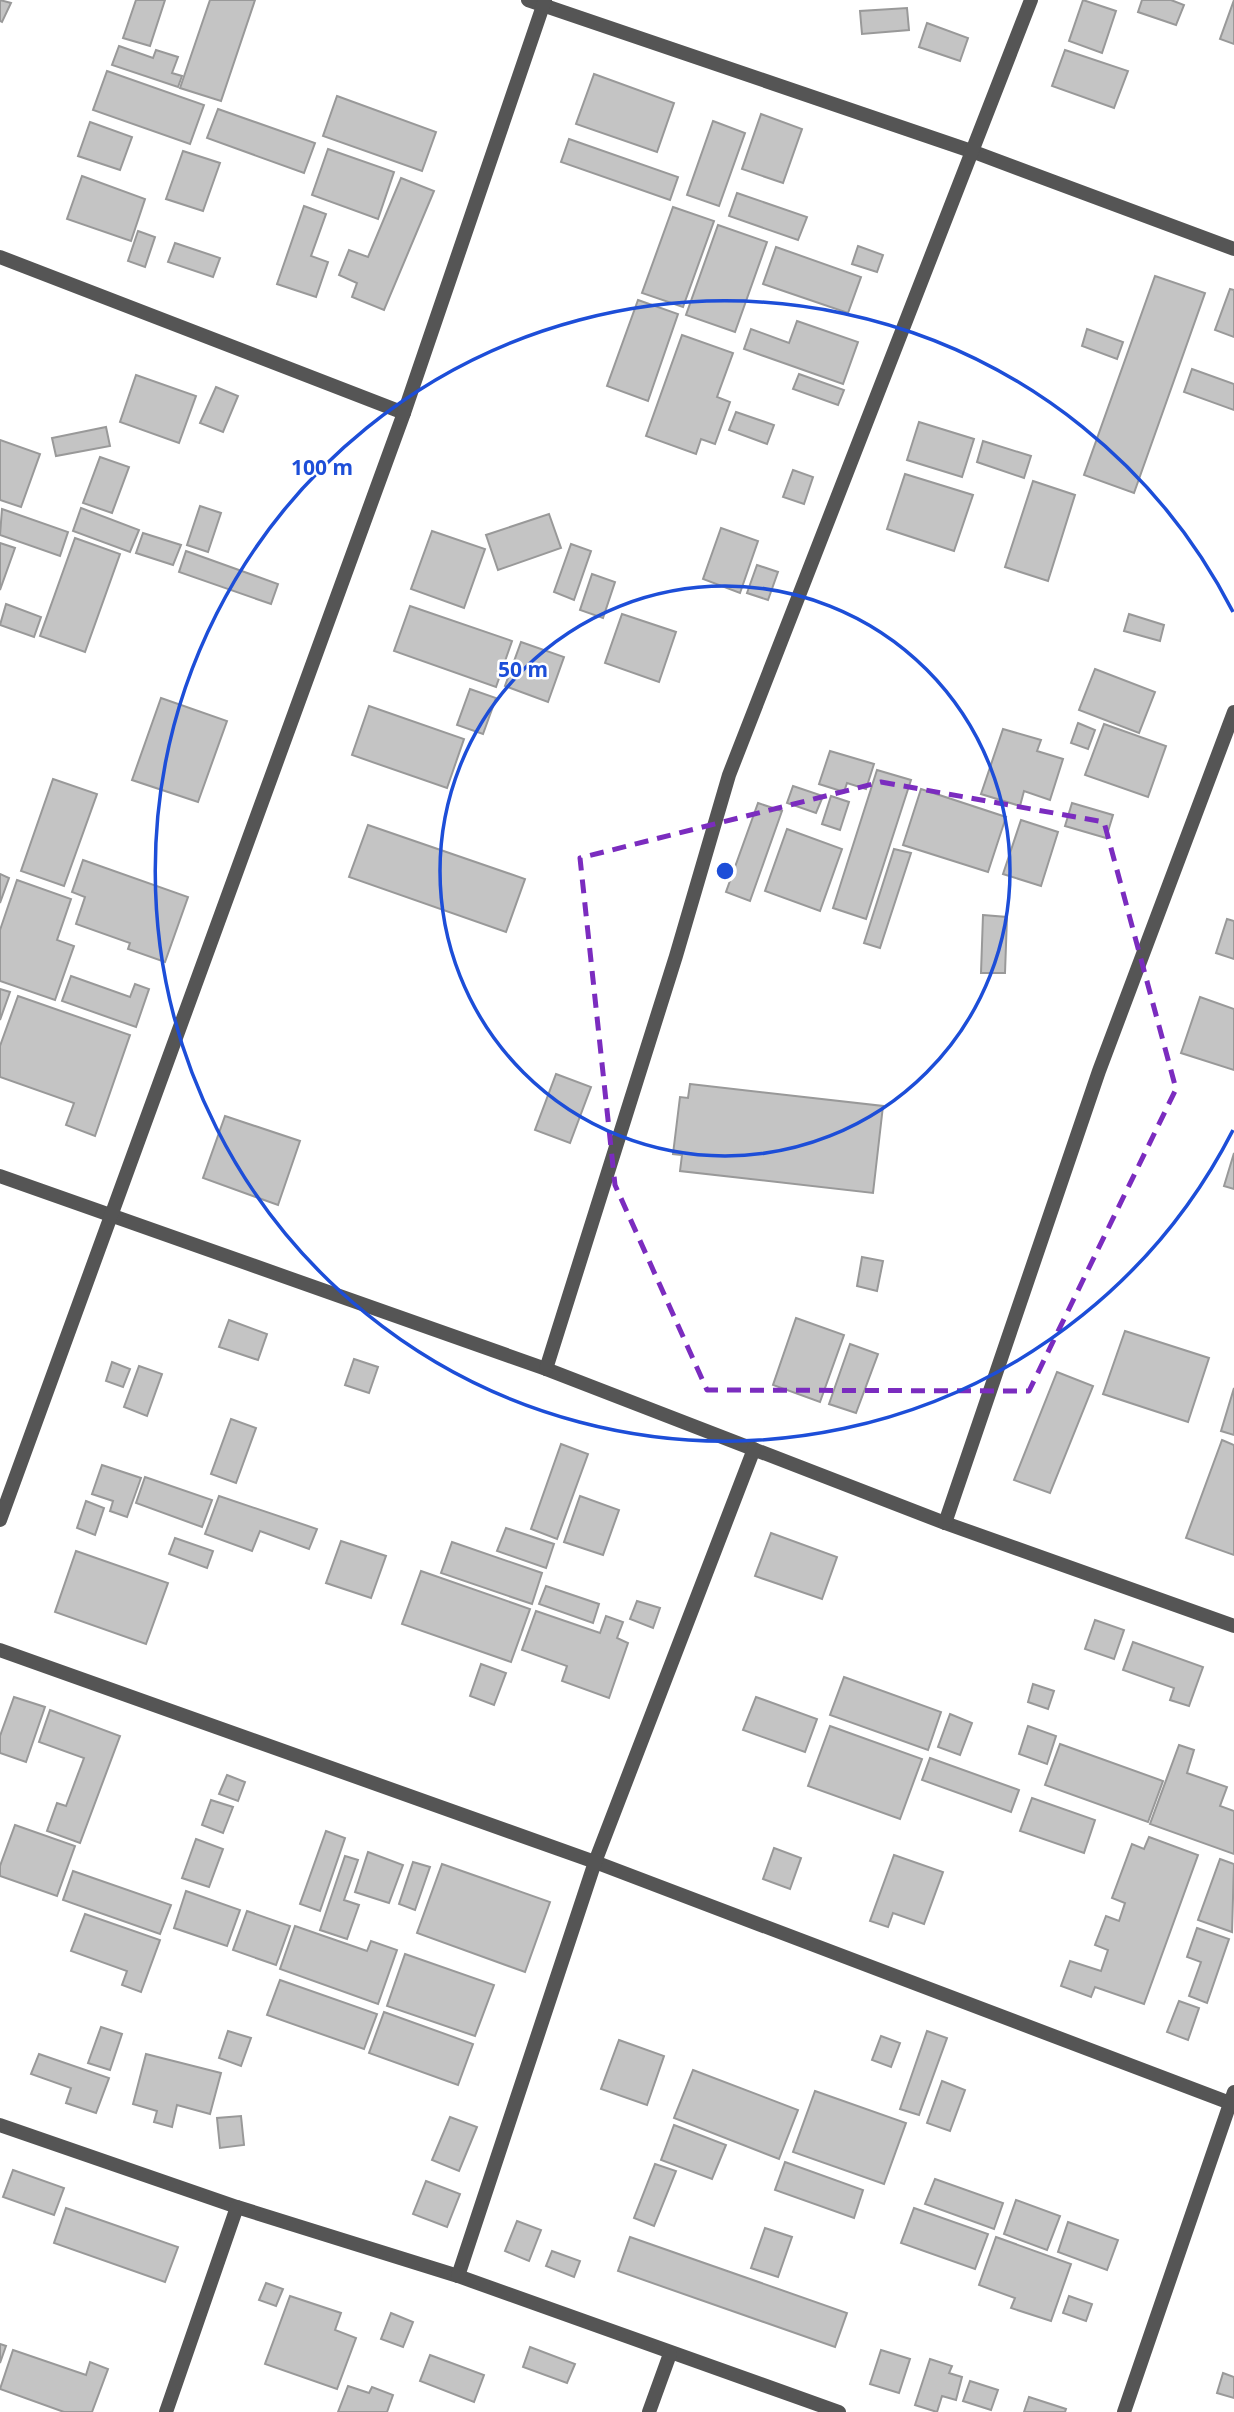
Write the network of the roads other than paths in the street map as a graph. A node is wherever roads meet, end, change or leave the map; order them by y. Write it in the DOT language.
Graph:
graph roads {
  1 [pos="528,0"];
  2 [pos="1031,0"];
  3 [pos="544,3"];
  4 [pos="974,152"];
  5 [pos="1234,250"];
  6 [pos="1,261"];
  7 [pos="404,413"];
  8 [pos="1234,712"];
  9 [pos="0,1175"];
  10 [pos="111,1217"];
  11 [pos="546,1368"];
  12 [pos="754,1449"];
  13 [pos="0,1520"];
  14 [pos="945,1523"];
  15 [pos="1234,1626"];
  16 [pos="0,1650"];
  17 [pos="595,1861"];
  18 [pos="1232,2098"];
  19 [pos="0,2125"];
  20 [pos="237,2207"];
  21 [pos="457,2276"];
  22 [pos="670,2354"];
  23 [pos="166,2412"];
  24 [pos="649,2412"];
  25 [pos="839,2412"];
  26 [pos="1124,2412"];
  1 -- 3 [label="street"];
  2 -- 4 [label="street"];
  3 -- 4 [label="street"];
  3 -- 7 [label="street"];
  4 -- 5 [label="street"];
  4 -- 11 [label="street"];
  6 -- 7 [label="street"];
  7 -- 10 [label="street"];
  8 -- 14 [label="street"];
  9 -- 10 [label="street"];
  10 -- 11 [label="street"];
  10 -- 13 [label="street"];
  11 -- 12 [label="street"];
  12 -- 14 [label="street"];
  12 -- 17 [label="street"];
  14 -- 15 [label="street"];
  16 -- 17 [label="street"];
  17 -- 18 [label="street"];
  17 -- 21 [label="street"];
  18 -- 26 [label="street"];
  19 -- 20 [label="street"];
  20 -- 21 [label="street"];
  20 -- 23 [label="street"];
  21 -- 22 [label="street"];
  22 -- 24 [label="street"];
  22 -- 25 [label="street"];
}
